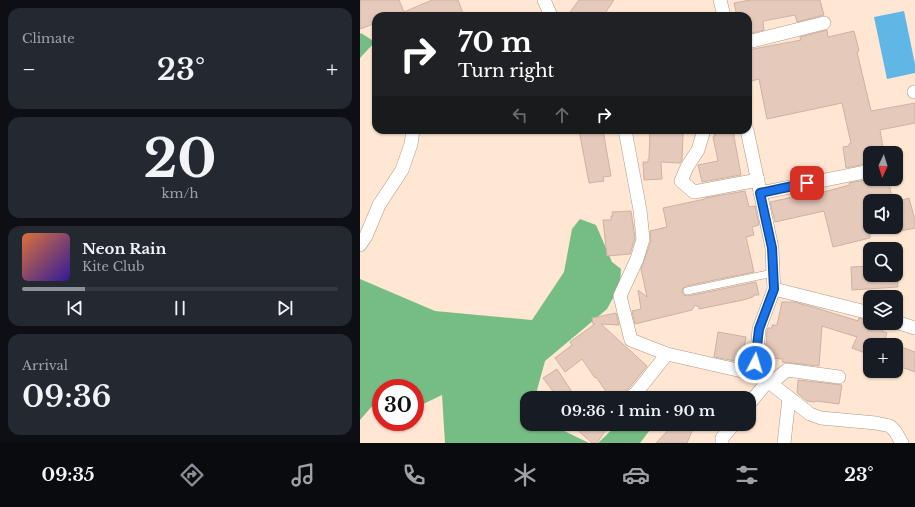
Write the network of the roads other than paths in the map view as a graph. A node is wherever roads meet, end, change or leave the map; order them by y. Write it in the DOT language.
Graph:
graph roads {
  1 [pos="544,0"];
  2 [pos="720,0"];
  3 [pos="549,12"];
  4 [pos="723,12"];
  5 [pos="824,23"];
  6 [pos="752,41"];
  7 [pos="412,134"];
  8 [pos="625,134"];
  9 [pos="703,134"];
  10 [pos="748,134"];
  11 [pos="863,172"];
  12 [pos="758,180"];
  13 [pos="760,193"];
  14 [pos="360,245"];
  15 [pos="773,273"];
  16 [pos="774,289"];
  17 [pos="687,291"];
  18 [pos="863,311"];
  19 [pos="903,324"];
  20 [pos="915,328"];
  21 [pos="667,354"];
  22 [pos="754,374"];
  23 [pos="839,378"];
  24 [pos="768,383"];
  25 [pos="638,391"];
  26 [pos="756,396"];
  27 [pos="789,398"];
  28 [pos="728,431"];
  29 [pos="722,443"];
  30 [pos="784,443"];
  31 [pos="902,443"];
  1 -- 3 [label="street"];
  2 -- 4 [label="street"];
  5 -- 6 [label="street"];
  7 -- 14 [label="street"];
  8 -- 21 [label="street"];
  9 -- 12 [label="street"];
  10 -- 12 [label="street"];
  11 -- 13 [label="street"];
  12 -- 13 [label="street"];
  13 -- 15 [label="street"];
  15 -- 16 [label="street"];
  15 -- 17 [label="lane"];
  16 -- 18 [label="street"];
  16 -- 22 [label="street"];
  19 -- 20 [label="street"];
  21 -- 22 [label="street"];
  21 -- 25 [label="street"];
  22 -- 24 [label="street"];
  23 -- 24 [label="street"];
  24 -- 26 [label="street"];
  24 -- 27 [label="street"];
  27 -- 30 [label="street"];
  27 -- 31 [label="street"];
  28 -- 29 [label="street"];
}
